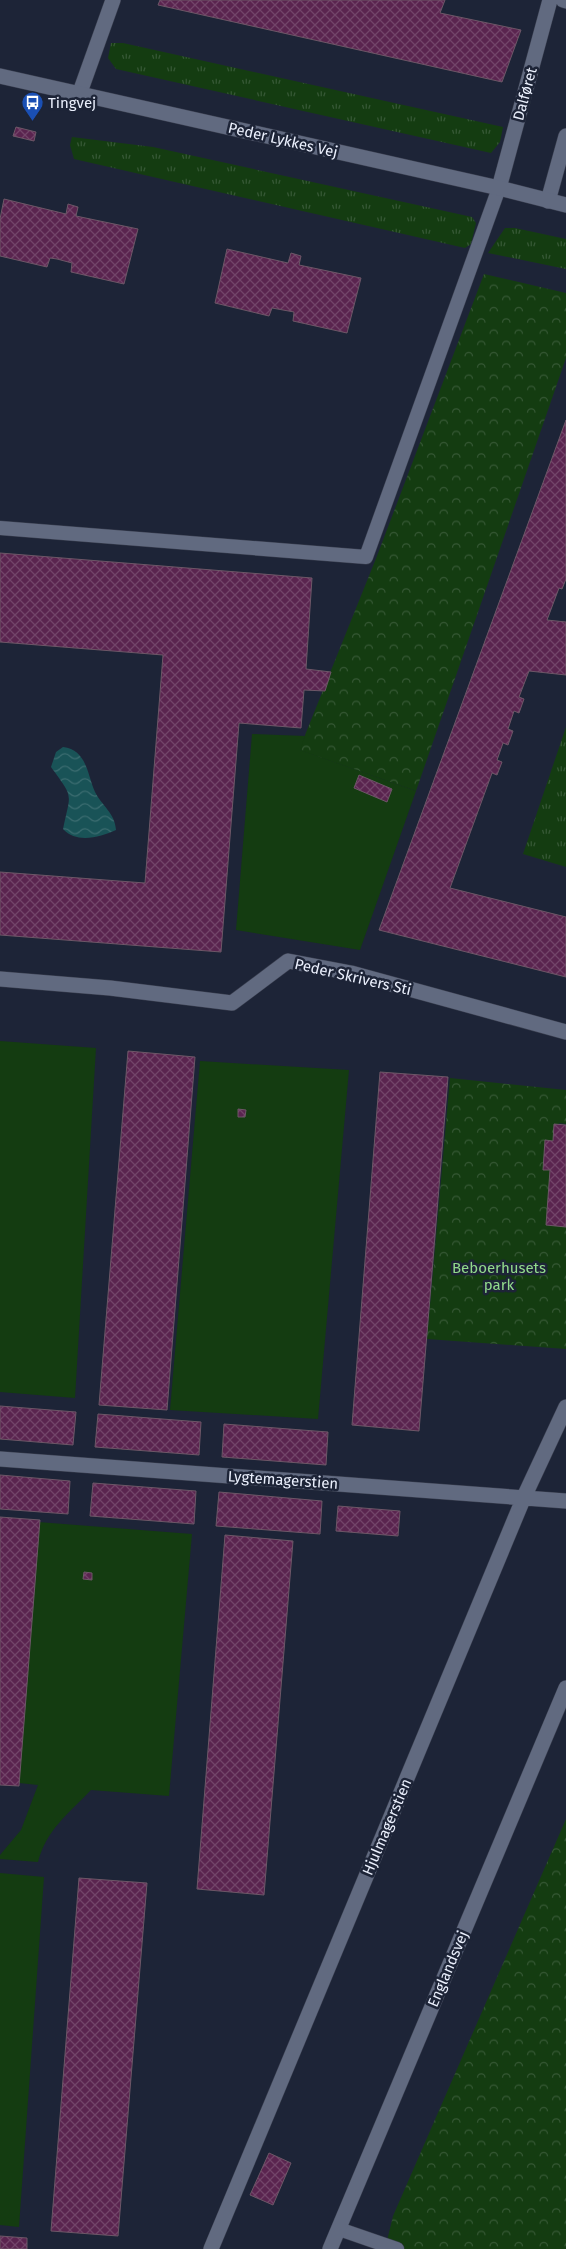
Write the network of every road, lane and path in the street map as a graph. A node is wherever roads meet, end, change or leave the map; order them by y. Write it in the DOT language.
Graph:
graph roads {
  1 [pos="113,0"];
  2 [pos="550,0"];
  3 [pos="0,76"];
  4 [pos="80,95"];
  5 [pos="566,136"];
  6 [pos="499,188"];
  7 [pos="548,201"];
  8 [pos="566,205"];
  9 [pos="0,528"];
  10 [pos="0,979"];
  11 [pos="566,1032"];
  12 [pos="566,1407"];
  13 [pos="0,1459"];
  14 [pos="524,1497"];
  15 [pos="566,1501"];
  16 [pos="566,1688"];
  17 [pos="339,2229"];
  18 [pos="211,2249"];
  19 [pos="330,2249"];
  20 [pos="397,2249"];
  1 -- 4 [label="street"];
  2 -- 6 [label="street, Dalføret"];
  3 -- 4 [label="street, Peder Lykkes Vej"];
  4 -- 6 [label="street, Peder Lykkes Vej"];
  5 -- 7 [label="street"];
  6 -- 7 [label="street, Peder Lykkes Vej"];
  6 -- 9 [label="lane"];
  7 -- 8 [label="street, Peder Lykkes Vej"];
  10 -- 11 [label="street, Peder Skrivers Sti"];
  12 -- 14 [label="street, Hjulmagerstien"];
  13 -- 14 [label="street, Lygtemagerstien"];
  14 -- 15 [label="street, Lygtemagerstien"];
  14 -- 18 [label="street, Hjulmagerstien"];
  16 -- 17 [label="street, Englandsvej"];
  17 -- 19 [label="street, Englandsvej"];
  17 -- 20 [label="lane"];
}
